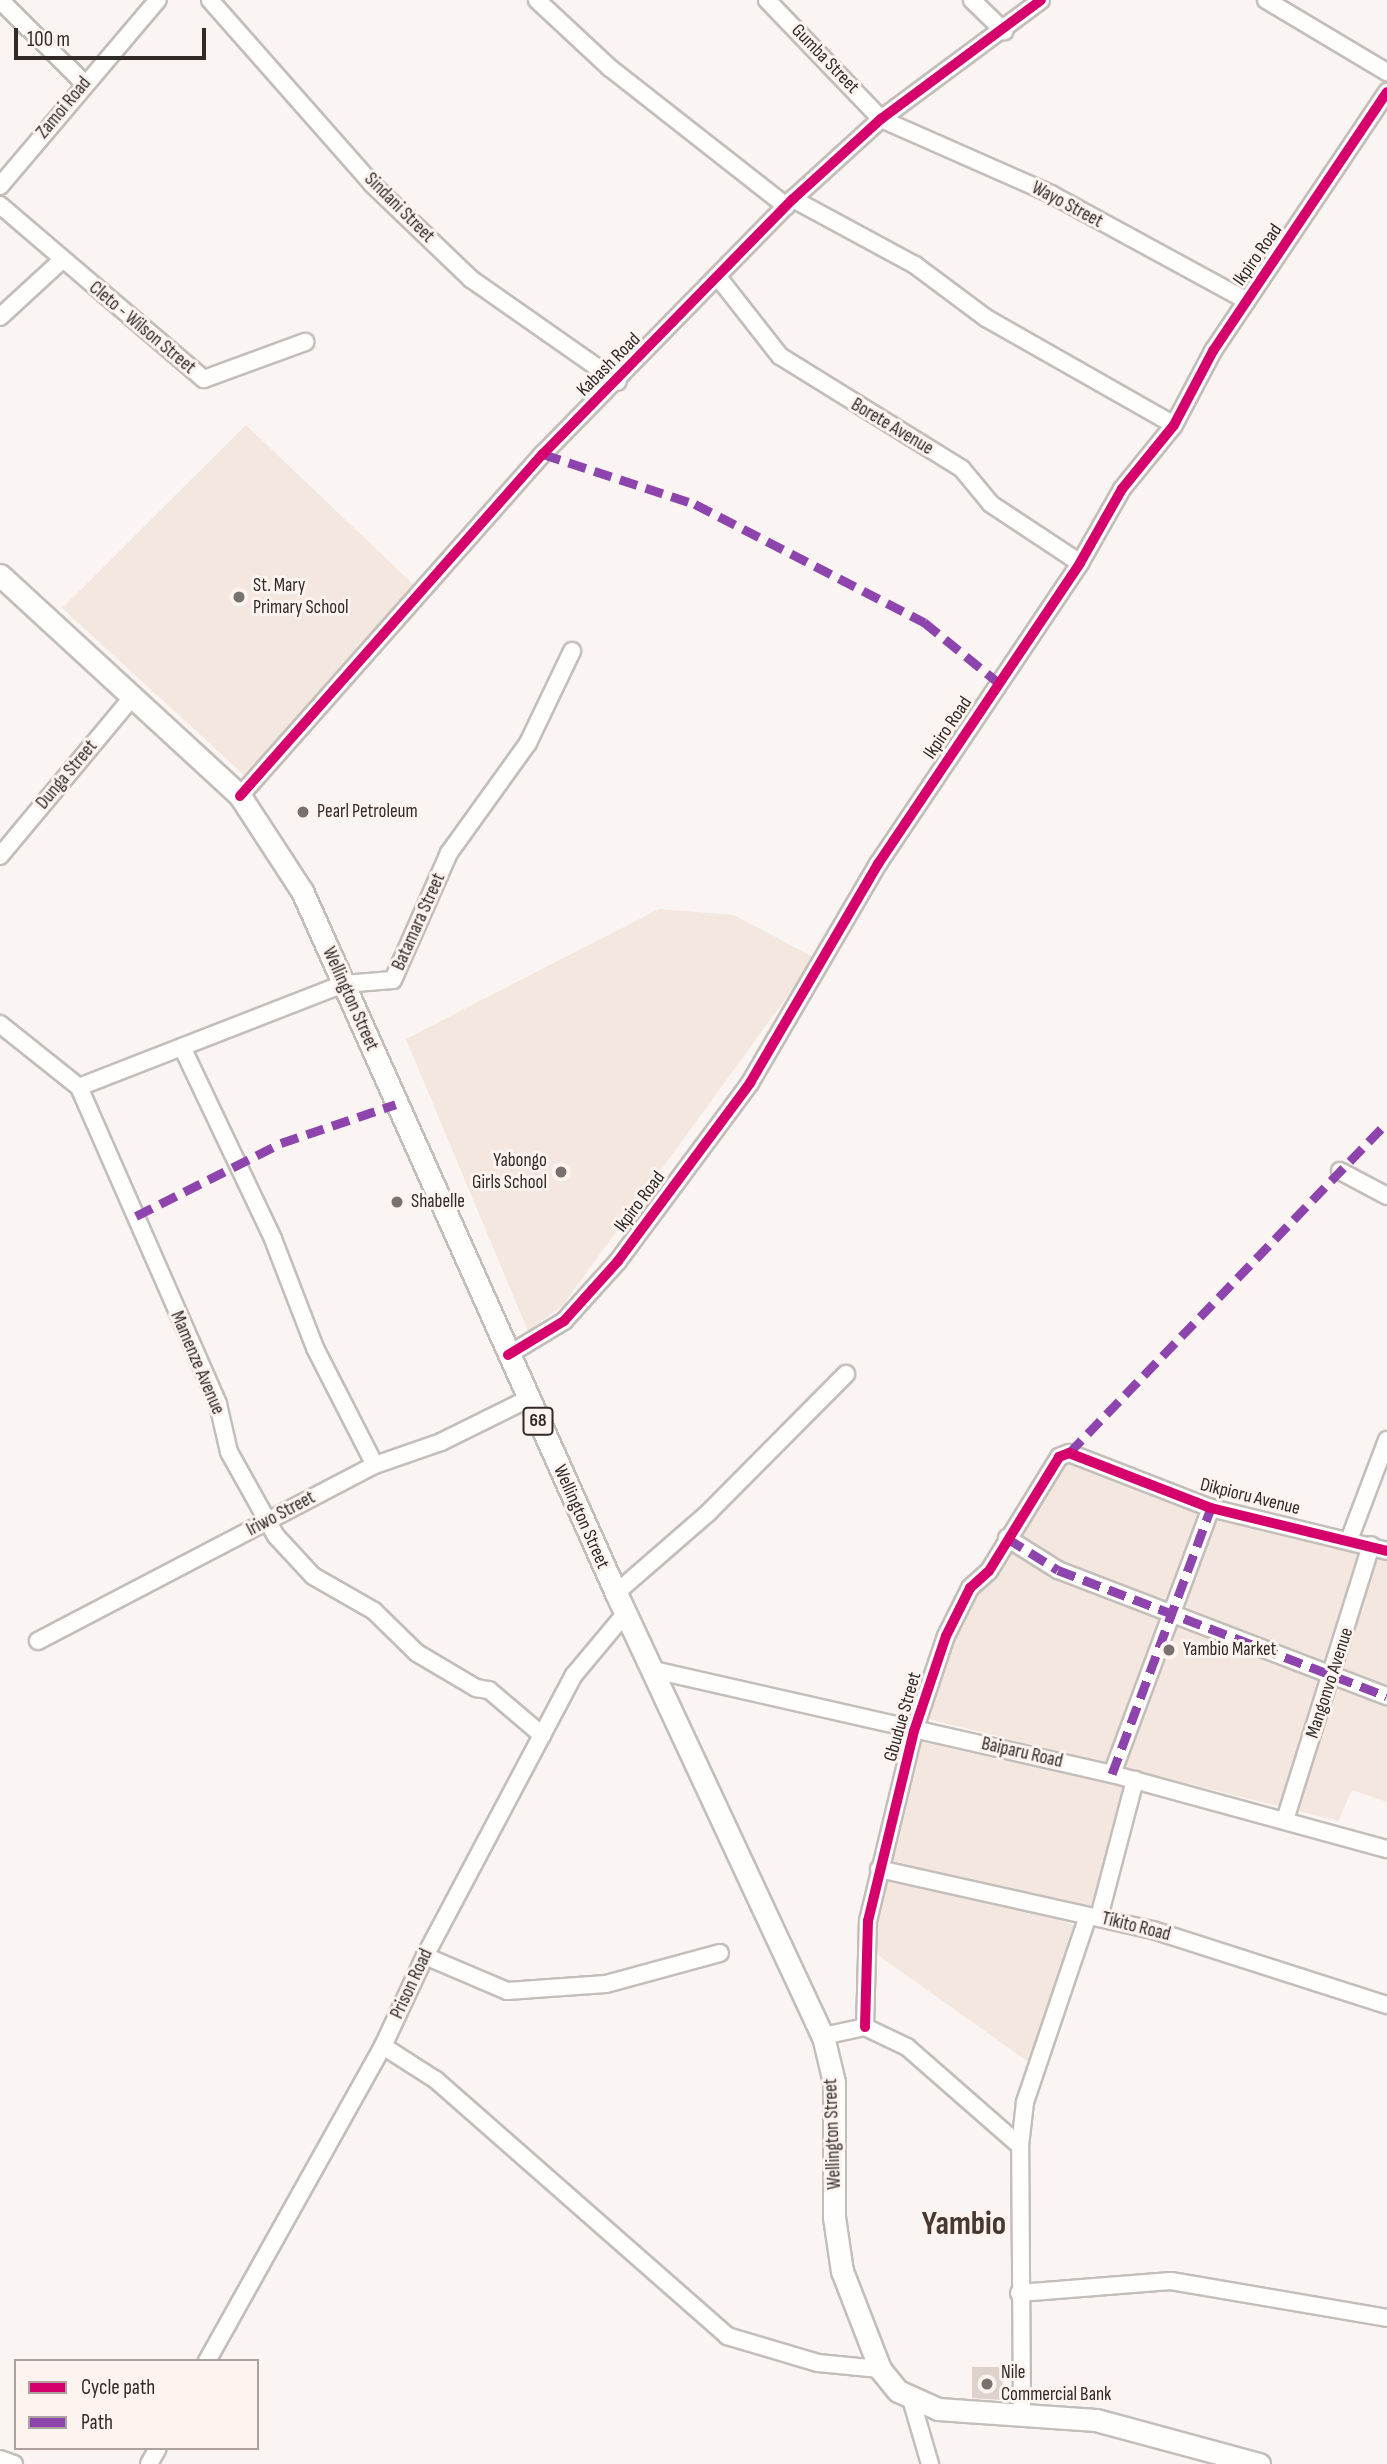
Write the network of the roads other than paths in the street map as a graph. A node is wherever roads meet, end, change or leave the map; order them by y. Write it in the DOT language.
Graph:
graph roads {
  1 [pos="0,0"];
  2 [pos="158,0"];
  3 [pos="210,0"];
  4 [pos="537,0"];
  5 [pos="767,0"];
  6 [pos="972,0"];
  7 [pos="1041,0"];
  8 [pos="1266,0"];
  9 [pos="1004,31"];
  10 [pos="1387,72"];
  11 [pos="84,83"];
  12 [pos="1387,92"];
  13 [pos="881,119"];
  14 [pos="0,186"];
  15 [pos="789,202"];
  16 [pos="0,205"];
  17 [pos="62,260"];
  18 [pos="718,277"];
  19 [pos="1247,301"];
  20 [pos="0,317"];
  21 [pos="305,342"];
  22 [pos="618,382"];
  23 [pos="1174,425"];
  24 [pos="1080,563"];
  25 [pos="0,575"];
  26 [pos="572,651"];
  27 [pos="134,695"];
  28 [pos="240,796"];
  29 [pos="0,856"];
  30 [pos="343,984"];
  31 [pos="0,1024"];
  32 [pos="182,1047"];
  33 [pos="79,1087"];
  34 [pos="1340,1171"];
  35 [pos="1387,1196"];
  36 [pos="508,1355"];
  37 [pos="846,1374"];
  38 [pos="528,1399"];
  39 [pos="1387,1440"];
  40 [pos="1069,1453"];
  41 [pos="375,1465"];
  42 [pos="1210,1508"];
  43 [pos="268,1520"];
  44 [pos="1007,1538"];
  45 [pos="1349,1540"];
  46 [pos="1371,1545"];
  47 [pos="1387,1551"];
  48 [pos="615,1593"];
  49 [pos="625,1614"];
  50 [pos="1170,1616"];
  51 [pos="38,1641"];
  52 [pos="654,1670"];
  53 [pos="1331,1678"];
  54 [pos="1387,1696"];
  55 [pos="914,1731"];
  56 [pos="542,1735"];
  57 [pos="1112,1774"];
  58 [pos="1135,1780"];
  59 [pos="1285,1820"];
  60 [pos="1387,1849"];
  61 [pos="879,1869"];
  62 [pos="1093,1917"];
  63 [pos="720,1953"];
  64 [pos="425,1956"];
  65 [pos="1387,2005"];
  66 [pos="864,2027"];
  67 [pos="823,2036"];
  68 [pos="383,2046"];
  69 [pos="1020,2146"];
  70 [pos="1019,2293"];
  71 [pos="1387,2318"];
  72 [pos="208,2359"];
  73 [pos="880,2369"];
  74 [pos="911,2399"];
  75 [pos="1022,2411"];
  76 [pos="0,2459"];
  77 [pos="14,2464"];
  78 [pos="930,2464"];
  79 [pos="1259,2464"];
  1 -- 11 [label="street"];
  2 -- 11 [label="street, Zamoi Road"];
  3 -- 22 [label="street, Sindani Street"];
  4 -- 15 [label="street"];
  5 -- 13 [label="street, Gumba Street"];
  6 -- 9 [label="street"];
  7 -- 9 [label="street, Kabash Road"];
  8 -- 10 [label="street"];
  9 -- 13 [label="street, Kabash Road"];
  11 -- 14 [label="street, Zamoi Road"];
  12 -- 19 [label="street, Ikpiro Road"];
  13 -- 15 [label="street, Kabash Road"];
  13 -- 19 [label="street, Wayo Street"];
  15 -- 18 [label="street, Kabash Road"];
  15 -- 23 [label="street"];
  16 -- 17 [label="street, Cleto - Wilson Street"];
  17 -- 20 [label="street"];
  17 -- 21 [label="street, Cleto - Wilson Street"];
  18 -- 22 [label="street, Kabash Road"];
  18 -- 24 [label="street, Borete Avenue"];
  19 -- 23 [label="street, Ikpiro Road"];
  22 -- 28 [label="street, Kabash Road"];
  23 -- 24 [label="street, Ikpiro Road"];
  24 -- 36 [label="street, Ikpiro Road"];
  25 -- 27 [label="main road, Wellington Street / 68"];
  26 -- 30 [label="street, Batamara Street"];
  27 -- 28 [label="main road, Wellington Street / 68"];
  27 -- 29 [label="street, Dunga Street"];
  28 -- 30 [label="main road, Wellington Street / 68"];
  30 -- 32 [label="street, Batamara Street"];
  30 -- 36 [label="main road, Wellington Street / 68"];
  31 -- 33 [label="street, Mamenze Avenue"];
  32 -- 33 [label="street, Batamara Street"];
  32 -- 41 [label="street"];
  33 -- 43 [label="street, Mamenze Avenue"];
  34 -- 35 [label="street"];
  36 -- 38 [label="main road, Wellington Street / 68"];
  37 -- 48 [label="street"];
  38 -- 41 [label="street, Iriwo Street"];
  38 -- 48 [label="main road, Wellington Street / 68"];
  39 -- 45 [label="street"];
  40 -- 42 [label="street, Dikpioru Avenue"];
  40 -- 44 [label="street, Gbudue Street"];
  41 -- 43 [label="street, Iriwo Street"];
  42 -- 45 [label="street, Dikpioru Avenue"];
  42 -- 50 [label="street"];
  43 -- 51 [label="street, Iriwo Street"];
  43 -- 56 [label="street, Mamenze Avenue"];
  44 -- 50 [label="street"];
  44 -- 55 [label="street, Gbudue Street"];
  45 -- 46 [label="street, Dikpioru Avenue"];
  46 -- 47 [label="street, Dikpioru Avenue"];
  46 -- 53 [label="street, Mangonvo Avenue"];
  48 -- 49 [label="main road, Wellington Street / 68"];
  49 -- 52 [label="main road, Wellington Street / 68"];
  49 -- 56 [label="street, Prison Road"];
  50 -- 53 [label="street"];
  50 -- 57 [label="street"];
  52 -- 55 [label="street, Baiparu Road"];
  52 -- 67 [label="main road, Wellington Street / 68"];
  53 -- 54 [label="street"];
  53 -- 59 [label="street, Mangonvo Avenue"];
  55 -- 57 [label="street, Baiparu Road"];
  55 -- 61 [label="street, Gbudue Street"];
  56 -- 64 [label="street, Prison Road"];
  57 -- 58 [label="street, Baiparu Road"];
  58 -- 59 [label="street, Baiparu Road"];
  58 -- 62 [label="street"];
  59 -- 60 [label="street, Baiparu Road"];
  61 -- 62 [label="street, Tikito Road"];
  61 -- 66 [label="street, Gbudue Street"];
  62 -- 65 [label="street, Tikito Road"];
  62 -- 69 [label="street"];
  63 -- 64 [label="street"];
  64 -- 68 [label="street, Prison Road"];
  66 -- 67 [label="street"];
  66 -- 69 [label="street"];
  67 -- 73 [label="main road, Wellington Street / 68"];
  68 -- 72 [label="street, Prison Road"];
  68 -- 73 [label="street"];
  69 -- 70 [label="street"];
  70 -- 71 [label="street"];
  70 -- 75 [label="street"];
  73 -- 74 [label="main road"];
  74 -- 75 [label="main road"];
  74 -- 78 [label="street"];
  75 -- 79 [label="main road"];
  76 -- 77 [label="street"];
}
